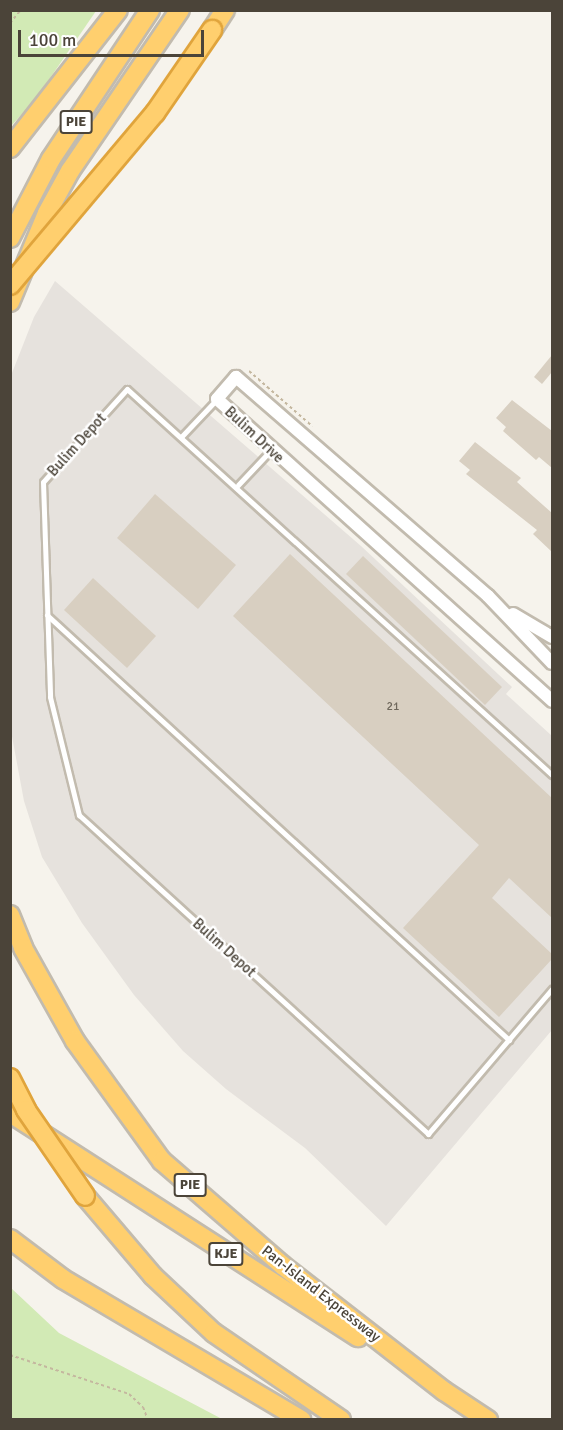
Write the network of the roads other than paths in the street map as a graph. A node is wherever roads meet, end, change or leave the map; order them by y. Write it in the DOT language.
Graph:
graph roads {
  1 [pos="118,10"];
  2 [pos="150,10"];
  3 [pos="180,10"];
  4 [pos="225,10"];
  5 [pos="10,148"];
  6 [pos="10,238"];
  7 [pos="10,285"];
  8 [pos="10,302"];
  9 [pos="216,399"];
  10 [pos="182,436"];
  11 [pos="270,451"];
  12 [pos="238,485"];
  13 [pos="488,596"];
  14 [pos="47,615"];
  15 [pos="552,637"];
  16 [pos="552,663"];
  17 [pos="551,698"];
  18 [pos="552,775"];
  19 [pos="10,915"];
  20 [pos="552,988"];
  21 [pos="509,1040"];
  22 [pos="10,1078"];
  23 [pos="10,1113"];
  24 [pos="10,1239"];
  25 [pos="444,1391"];
  26 [pos="301,1419"];
  27 [pos="341,1419"];
  28 [pos="488,1419"];
  1 -- 5 [label="highway"];
  2 -- 6 [label="highway, PIE"];
  3 -- 8 [label="highway, PIE"];
  4 -- 7 [label="highway, bridge"];
  9 -- 10 [label="lane"];
  9 -- 11 [label="street, Bulim Drive"];
  9 -- 13 [label="street, Bulim Drive"];
  10 -- 12 [label="lane"];
  10 -- 14 [label="lane, Bulim Depot"];
  11 -- 12 [label="lane"];
  11 -- 17 [label="street, Bulim Drive"];
  12 -- 18 [label="lane"];
  13 -- 15 [label="street"];
  13 -- 16 [label="street, Bulim Drive"];
  14 -- 21 [label="lane"];
  14 -- 21 [label="lane, Bulim Depot"];
  19 -- 25 [label="highway, Pan-Island Expressway / PIE"];
  20 -- 21 [label="lane, Bulim Depot"];
  22 -- 27 [label="highway, bridge"];
  23 -- 25 [label="highway, KJE"];
  24 -- 26 [label="highway"];
  25 -- 28 [label="highway, Pan-Island Expressway / PIE"];
}
